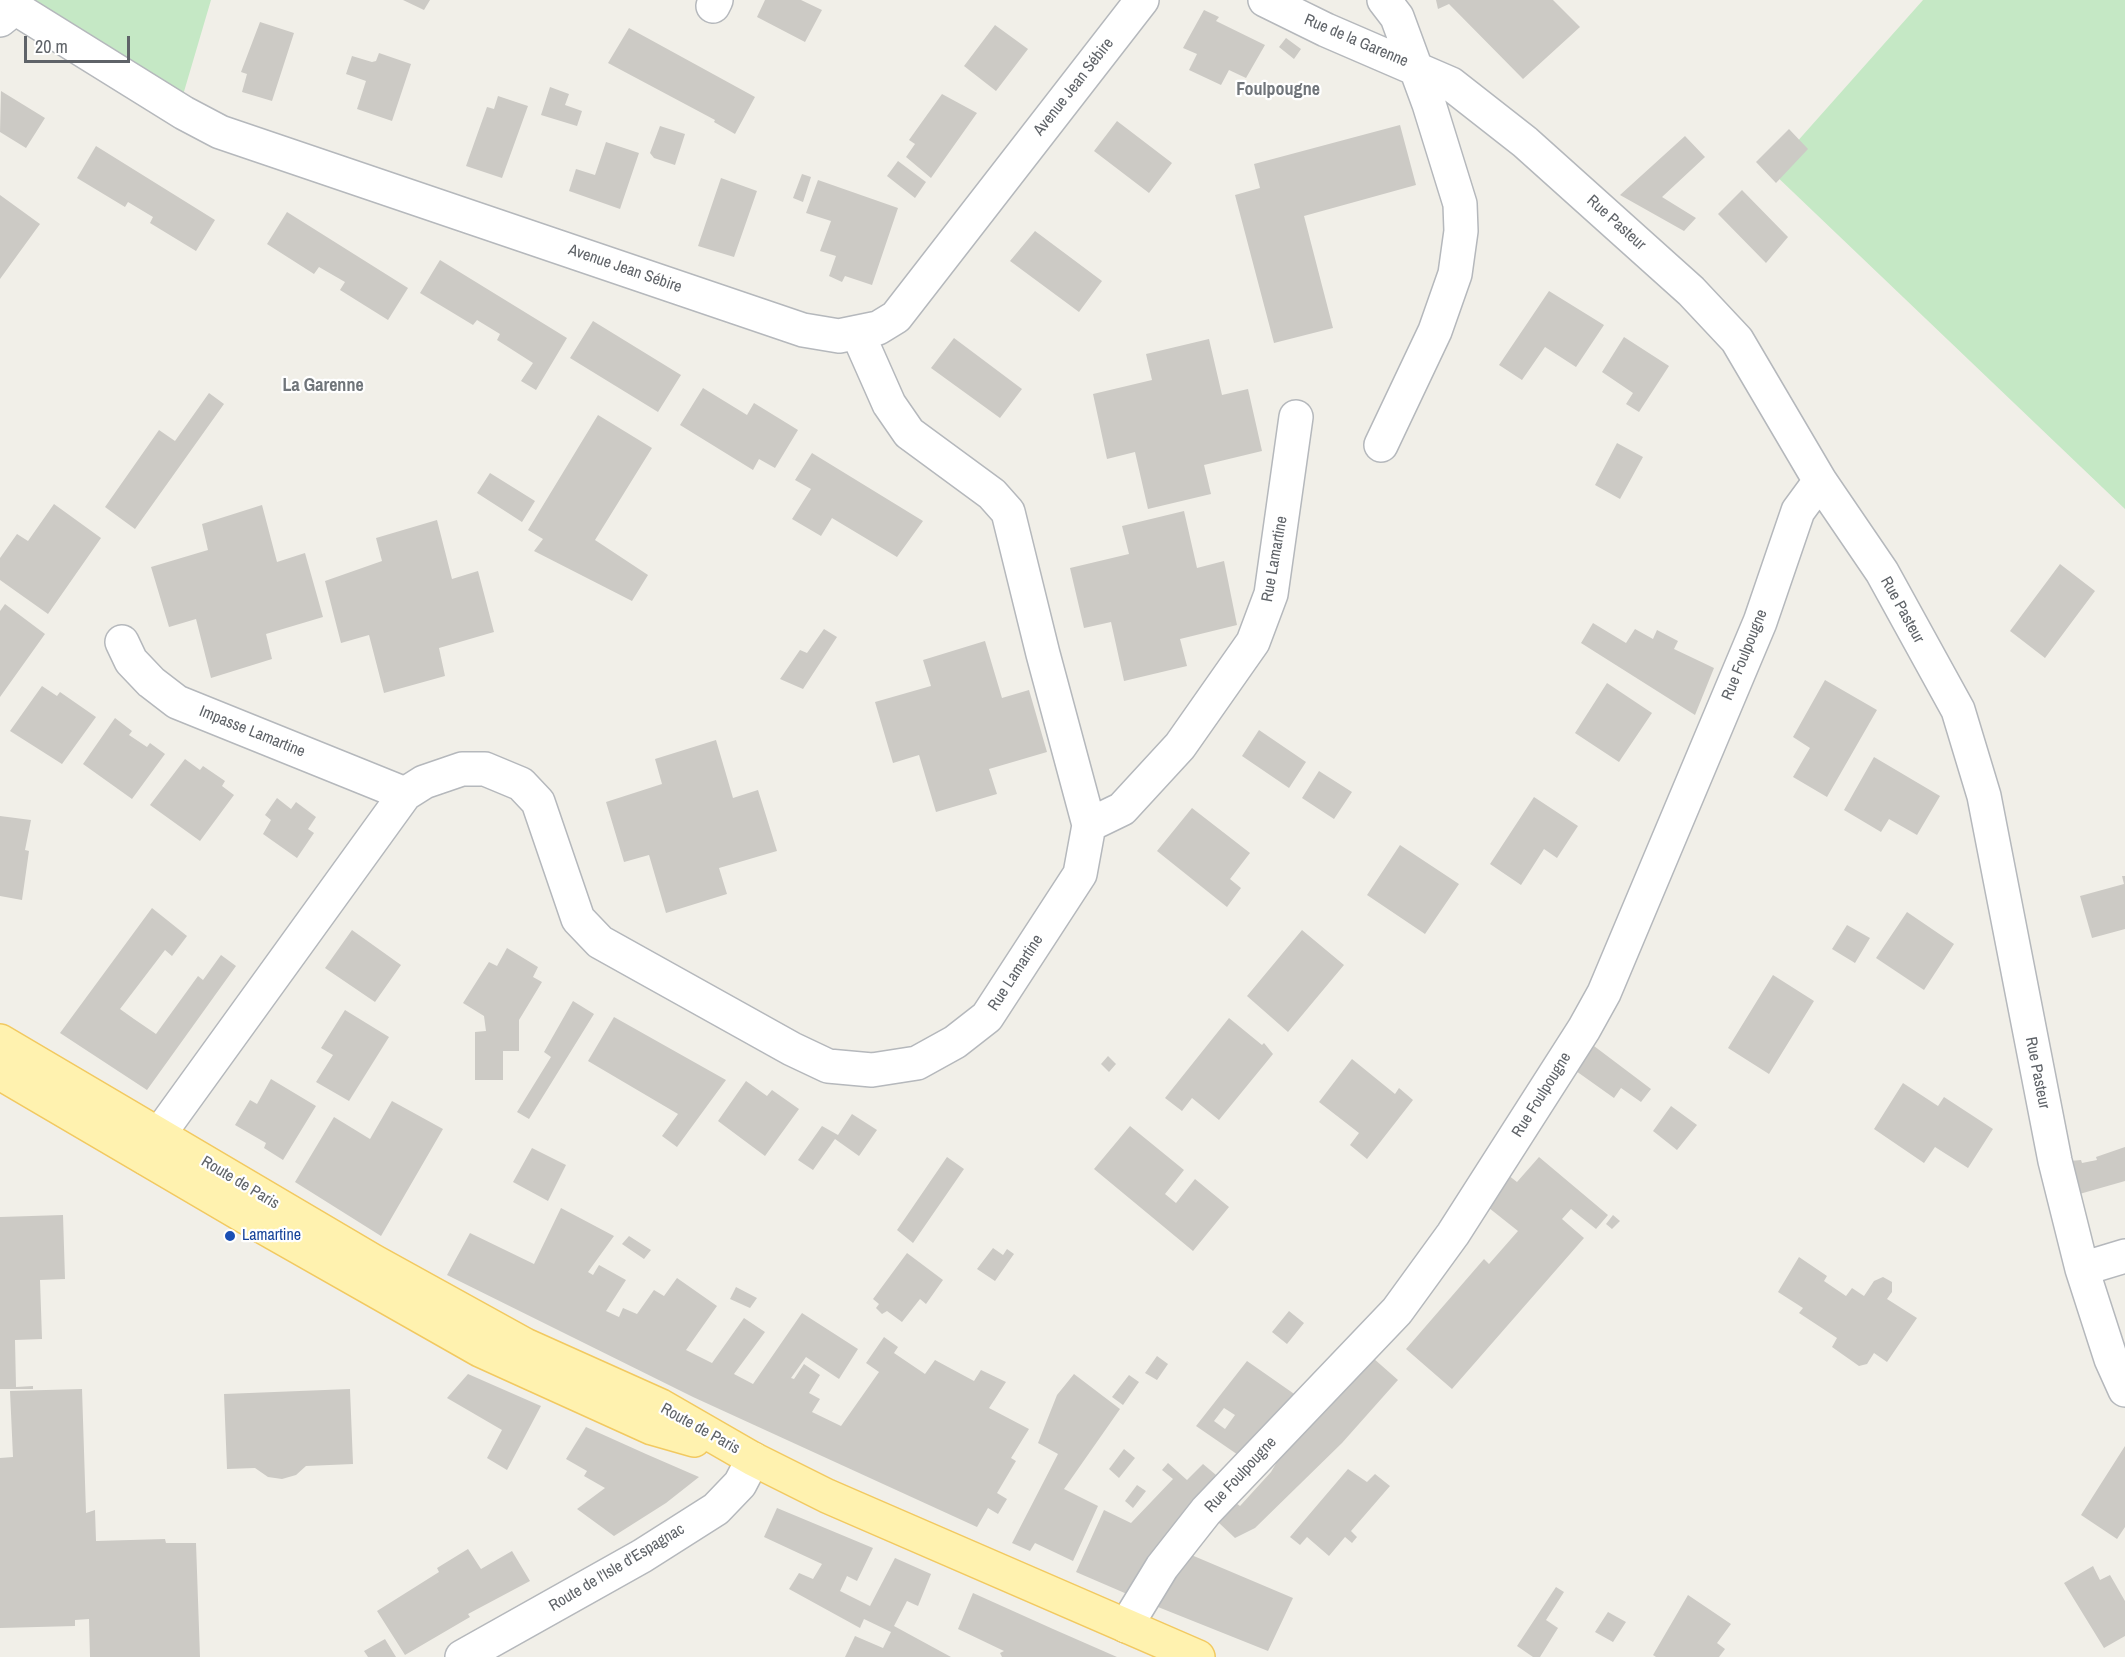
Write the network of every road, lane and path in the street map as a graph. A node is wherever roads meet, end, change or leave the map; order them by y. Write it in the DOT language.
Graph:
graph roads {
  1 [pos="1142,0"];
  2 [pos="1265,0"];
  3 [pos="1384,0"];
  4 [pos="5,10"];
  5 [pos="1414,66"];
  6 [pos="1483,110"];
  7 [pos="1443,150"];
  8 [pos="858,334"];
  9 [pos="1296,417"];
  10 [pos="1381,445"];
  11 [pos="1820,481"];
  12 [pos="122,642"];
  13 [pos="405,794"];
  14 [pos="1089,825"];
  15 [pos="0,1041"];
  16 [pos="0,1073"];
  17 [pos="153,1146"];
  18 [pos="2125,1256"];
  19 [pos="2082,1269"];
  20 [pos="2125,1390"];
  21 [pos="753,1459"];
  22 [pos="1126,1626"];
  23 [pos="493,1650"];
  24 [pos="462,1657"];
  25 [pos="1198,1657"];
  1 -- 8 [label="street, Avenue Jean Sébire"];
  2 -- 5 [label="street, Rue de la Garenne"];
  3 -- 5 [label="street"];
  4 -- 8 [label="street, Avenue Jean Sébire"];
  5 -- 6 [label="street, Rue Pasteur"];
  5 -- 7 [label="street"];
  6 -- 7 [label="street"];
  6 -- 11 [label="street, Rue Pasteur"];
  7 -- 10 [label="street"];
  8 -- 14 [label="street"];
  9 -- 14 [label="street, Rue Lamartine"];
  11 -- 19 [label="street, Rue Pasteur"];
  11 -- 22 [label="street, Rue Foulpougne"];
  12 -- 13 [label="street, Impasse Lamartine"];
  13 -- 14 [label="street, Rue Lamartine"];
  13 -- 17 [label="street"];
  15 -- 17 [label="main road, Route de Paris"];
  16 -- 17 [label="main road, Route de Paris"];
  17 -- 21 [label="main road, Route de Paris"];
  18 -- 19 [label="street"];
  19 -- 20 [label="street, Rue Pasteur"];
  21 -- 22 [label="main road, Route de Paris"];
  21 -- 23 [label="street, Route de l'Isle d'Espagnac"];
  22 -- 25 [label="main road, Route de Paris"];
  23 -- 24 [label="street, Route de l'Isle d'Espagnac"];
}
